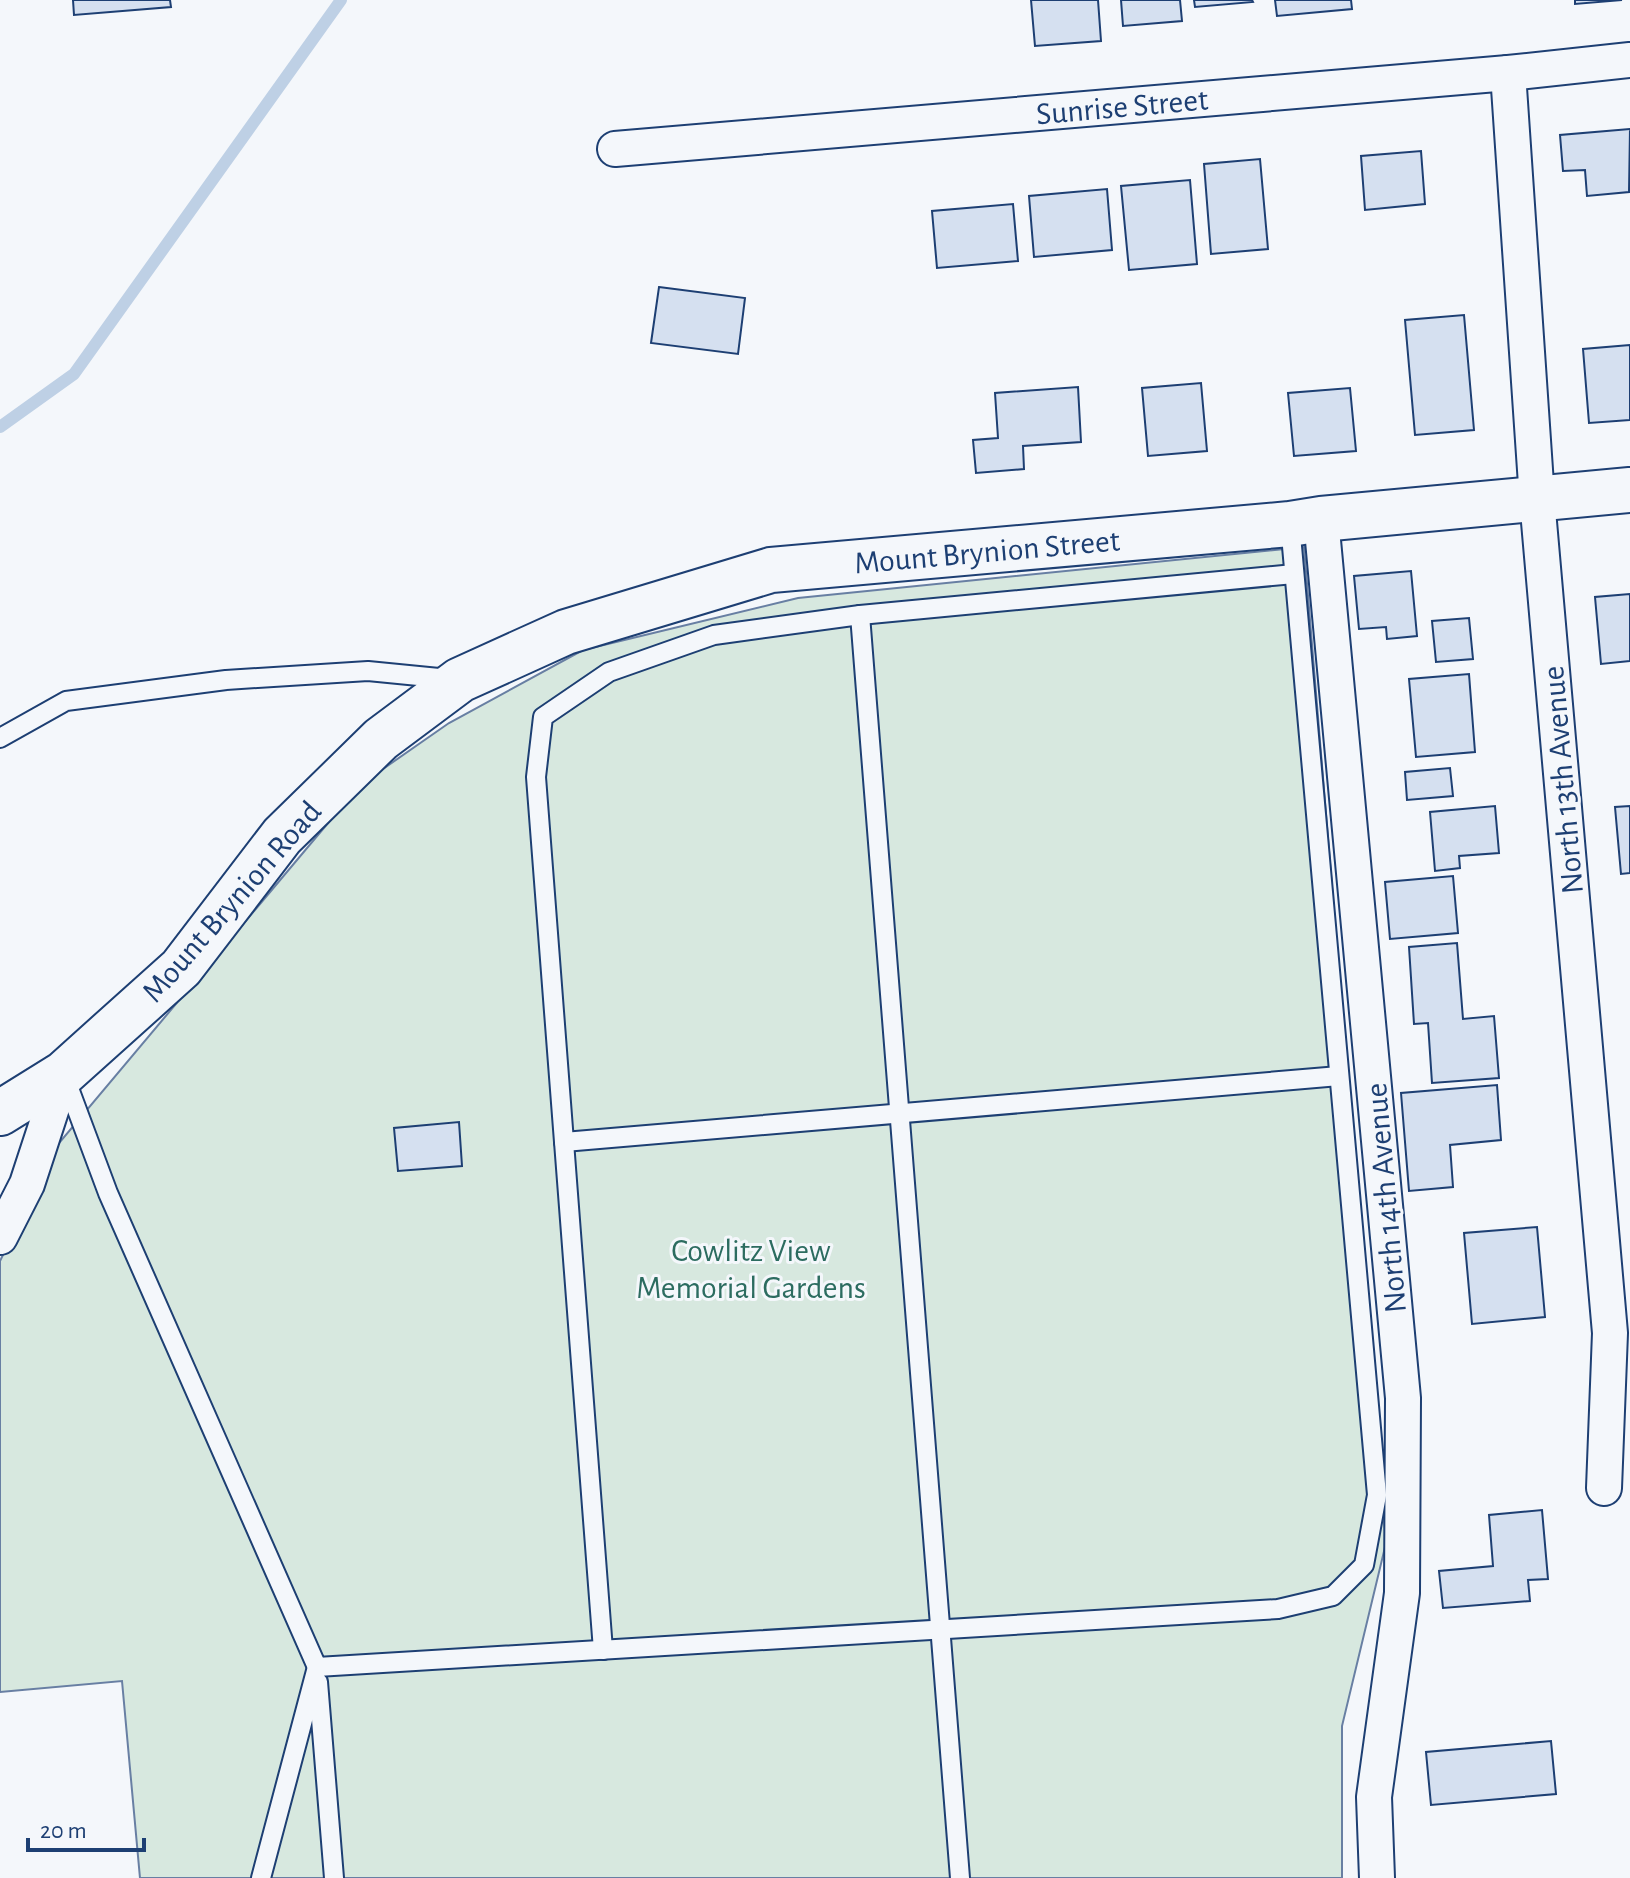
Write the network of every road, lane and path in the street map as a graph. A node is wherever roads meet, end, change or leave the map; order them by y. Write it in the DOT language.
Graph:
graph roads {
  1 [pos="1630,60"];
  2 [pos="1508,73"];
  3 [pos="615,149"];
  4 [pos="1630,490"];
  5 [pos="1537,499"];
  6 [pos="1305,522"];
  7 [pos="1294,574"];
  8 [pos="860,615"];
  9 [pos="460,680"];
  10 [pos="0,738"];
  11 [pos="381,739"];
  12 [pos="63,1074"];
  13 [pos="1339,1076"];
  14 [pos="0,1113"];
  15 [pos="899,1113"];
  16 [pos="564,1142"];
  17 [pos="0,1237"];
  18 [pos="1604,1488"];
  19 [pos="942,1629"];
  20 [pos="603,1650"];
  21 [pos="317,1667"];
  22 [pos="261,1878"];
  23 [pos="334,1878"];
  24 [pos="960,1878"];
  25 [pos="1377,1878"];
  1 -- 2 [label="street, Sunrise Street"];
  2 -- 3 [label="street, Sunrise Street"];
  2 -- 5 [label="street, North 13th Avenue"];
  4 -- 5 [label="street, Mount Brynion Street"];
  5 -- 6 [label="street, Mount Brynion Street"];
  5 -- 18 [label="street, North 13th Avenue"];
  6 -- 7 [label="lane"];
  6 -- 9 [label="street, Mount Brynion Street"];
  6 -- 25 [label="street, North 14th Avenue"];
  7 -- 8 [label="lane"];
  7 -- 13 [label="lane"];
  8 -- 15 [label="lane"];
  8 -- 16 [label="lane"];
  9 -- 10 [label="lane"];
  9 -- 11 [label="street, Mount Brynion Street"];
  11 -- 12 [label="street, Mount Brynion Road"];
  12 -- 14 [label="street, Mount Brynion Road"];
  12 -- 17 [label="street"];
  12 -- 21 [label="lane"];
  13 -- 15 [label="lane"];
  13 -- 19 [label="lane"];
  15 -- 16 [label="lane"];
  15 -- 19 [label="lane"];
  16 -- 20 [label="lane"];
  19 -- 20 [label="lane"];
  19 -- 24 [label="lane"];
  20 -- 21 [label="lane"];
  21 -- 22 [label="lane"];
  21 -- 23 [label="lane"];
}
